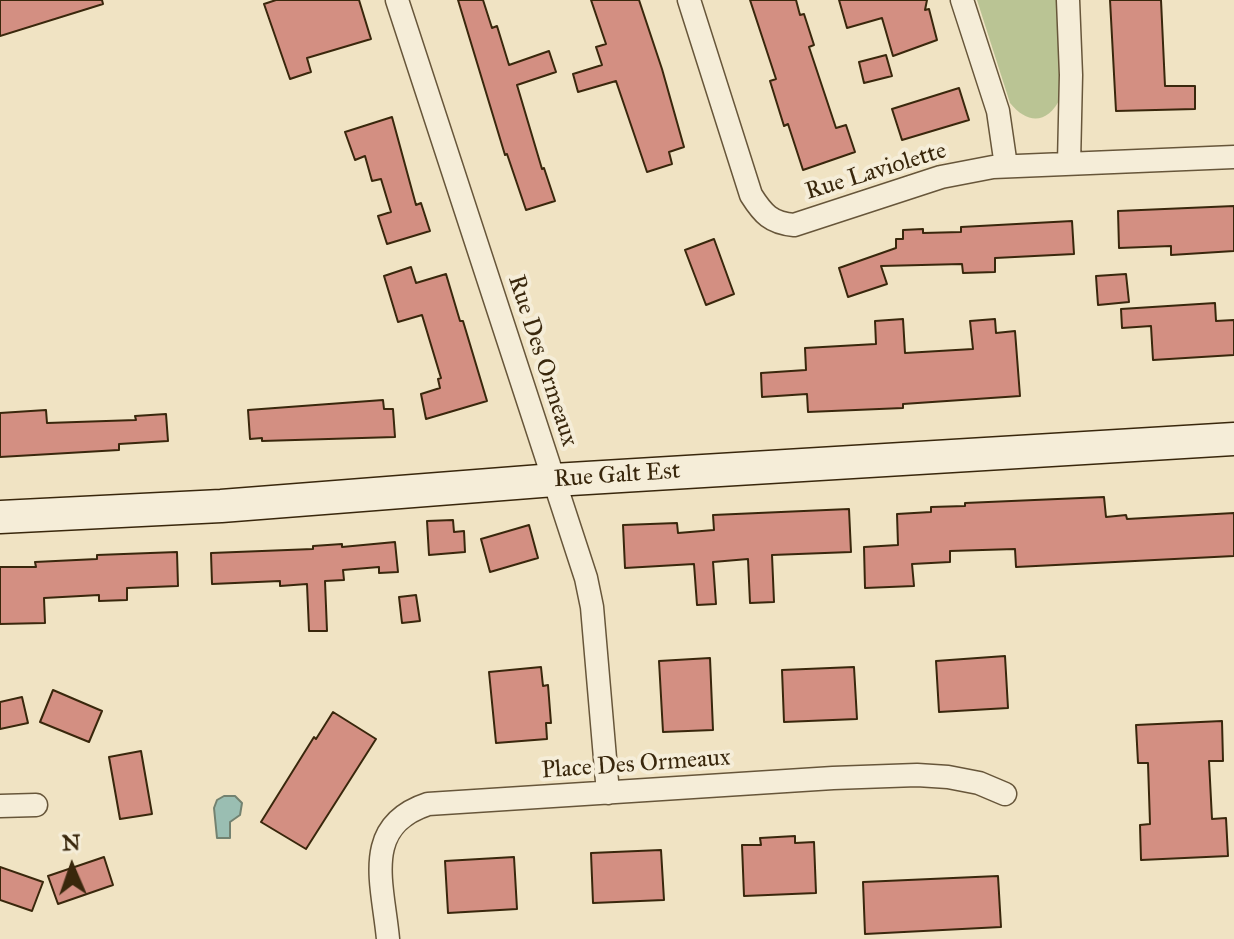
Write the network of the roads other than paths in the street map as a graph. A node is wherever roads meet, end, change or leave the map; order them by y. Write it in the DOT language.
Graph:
graph roads {
  1 [pos="397,0"];
  2 [pos="689,0"];
  3 [pos="962,0"];
  4 [pos="1068,0"];
  5 [pos="1234,157"];
  6 [pos="1069,163"];
  7 [pos="1006,166"];
  8 [pos="1234,439"];
  9 [pos="554,480"];
  10 [pos="0,517"];
  11 [pos="608,793"];
  12 [pos="1005,794"];
  13 [pos="36,805"];
  14 [pos="0,806"];
  15 [pos="388,939"];
  1 -- 9 [label="street, Rue Des Ormeaux"];
  2 -- 7 [label="street, Rue Laviolette"];
  3 -- 7 [label="street"];
  4 -- 6 [label="street"];
  5 -- 6 [label="street, Rue Laviolette"];
  6 -- 7 [label="street, Rue Laviolette"];
  8 -- 9 [label="main road, Rue Galt Est"];
  9 -- 10 [label="main road, Rue Galt Est"];
  9 -- 11 [label="street, Rue Des Ormeaux"];
  11 -- 12 [label="street, Place Des Ormeaux"];
  11 -- 15 [label="street, Place Des Ormeaux"];
  13 -- 14 [label="street"];
}
